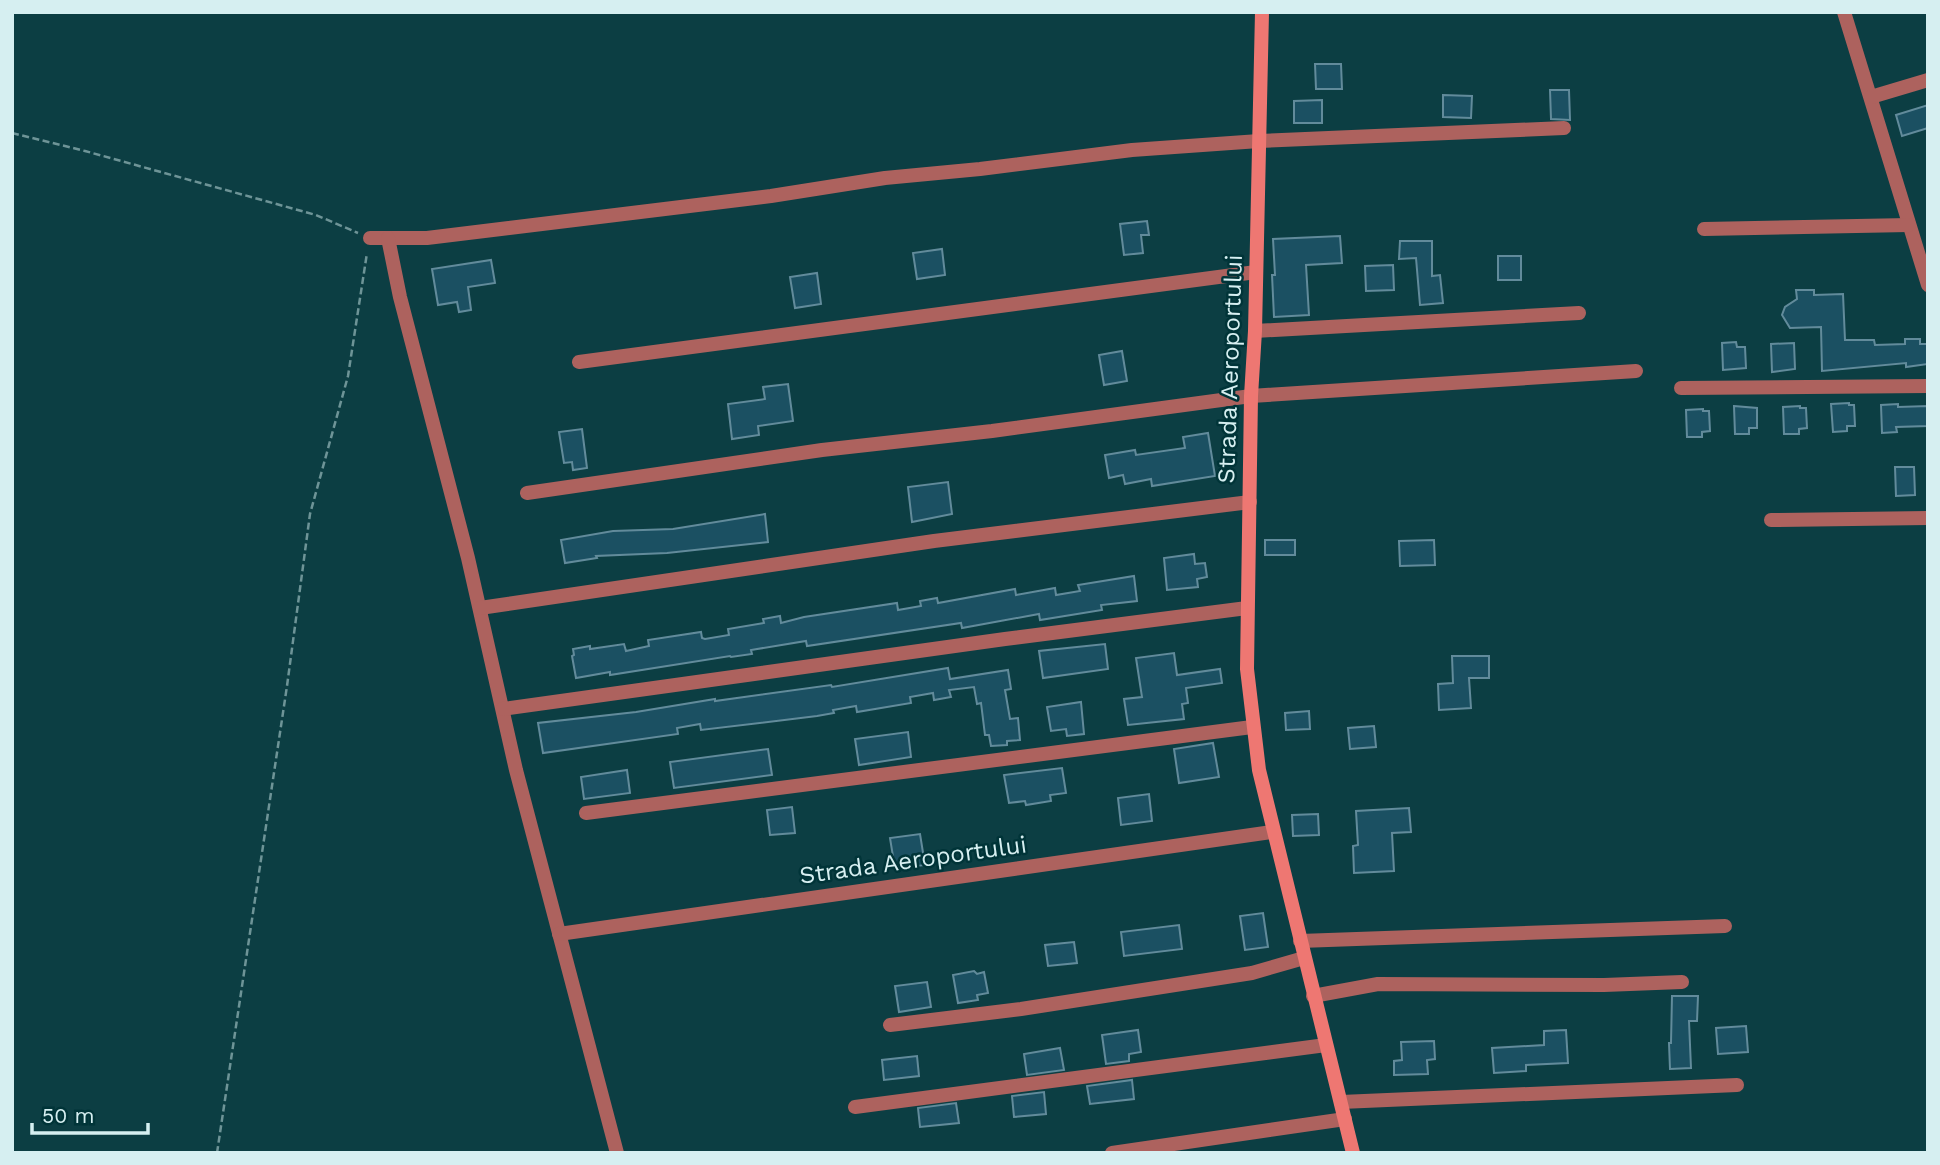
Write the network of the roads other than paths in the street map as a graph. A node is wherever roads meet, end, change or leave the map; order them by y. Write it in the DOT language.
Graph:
graph roads {
  1 [pos="1262,12"];
  2 [pos="1844,12"];
  3 [pos="1928,80"];
  4 [pos="1871,97"];
  5 [pos="1564,128"];
  6 [pos="1259,141"];
  7 [pos="1909,225"];
  8 [pos="1704,229"];
  9 [pos="370,238"];
  10 [pos="388,238"];
  11 [pos="1256,272"];
  12 [pos="1928,285"];
  13 [pos="1579,313"];
  14 [pos="1255,331"];
  15 [pos="579,362"];
  16 [pos="1636,371"];
  17 [pos="1928,386"];
  18 [pos="1681,388"];
  19 [pos="1251,396"];
  20 [pos="527,493"];
  21 [pos="1250,502"];
  22 [pos="1928,518"];
  23 [pos="1771,520"];
  24 [pos="480,608"];
  25 [pos="1247,608"];
  26 [pos="503,709"];
  27 [pos="1252,727"];
  28 [pos="586,813"];
  29 [pos="1272,832"];
  30 [pos="1725,926"];
  31 [pos="559,934"];
  32 [pos="1300,941"];
  33 [pos="1304,958"];
  34 [pos="1682,982"];
  35 [pos="1313,996"];
  36 [pos="890,1025"];
  37 [pos="1326,1045"];
  38 [pos="1737,1085"];
  39 [pos="1340,1102"];
  40 [pos="855,1107"];
  41 [pos="1345,1119"];
  42 [pos="617,1153"];
  43 [pos="1112,1153"];
  44 [pos="1353,1153"];
  1 -- 6 [label="street, Strada Aeroportului"];
  2 -- 4 [label="street"];
  3 -- 4 [label="street"];
  4 -- 7 [label="street"];
  5 -- 6 [label="street"];
  6 -- 10 [label="street"];
  6 -- 11 [label="street, Strada Aeroportului"];
  7 -- 8 [label="street"];
  7 -- 12 [label="street"];
  9 -- 10 [label="street"];
  10 -- 24 [label="street"];
  11 -- 14 [label="street, Strada Aeroportului"];
  11 -- 15 [label="street"];
  13 -- 14 [label="street"];
  14 -- 19 [label="street, Strada Aeroportului"];
  16 -- 19 [label="street"];
  17 -- 18 [label="street"];
  19 -- 20 [label="street"];
  19 -- 21 [label="street, Strada Aeroportului"];
  21 -- 24 [label="street"];
  21 -- 25 [label="street, Strada Aeroportului"];
  22 -- 23 [label="street"];
  24 -- 26 [label="street"];
  25 -- 26 [label="street"];
  25 -- 27 [label="street, Strada Aeroportului"];
  26 -- 31 [label="street"];
  27 -- 28 [label="street"];
  27 -- 29 [label="street, Strada Aeroportului"];
  29 -- 31 [label="street, Strada Aeroportului"];
  29 -- 32 [label="street, Strada Aeroportului"];
  30 -- 32 [label="street"];
  31 -- 42 [label="street"];
  32 -- 33 [label="street, Strada Aeroportului"];
  33 -- 35 [label="street, Strada Aeroportului"];
  33 -- 36 [label="street"];
  34 -- 35 [label="street"];
  35 -- 37 [label="street, Strada Aeroportului"];
  37 -- 39 [label="street, Strada Aeroportului"];
  37 -- 40 [label="street"];
  38 -- 39 [label="street"];
  39 -- 41 [label="street, Strada Aeroportului"];
  41 -- 43 [label="street"];
  41 -- 44 [label="street, Strada Aeroportului"];
}
